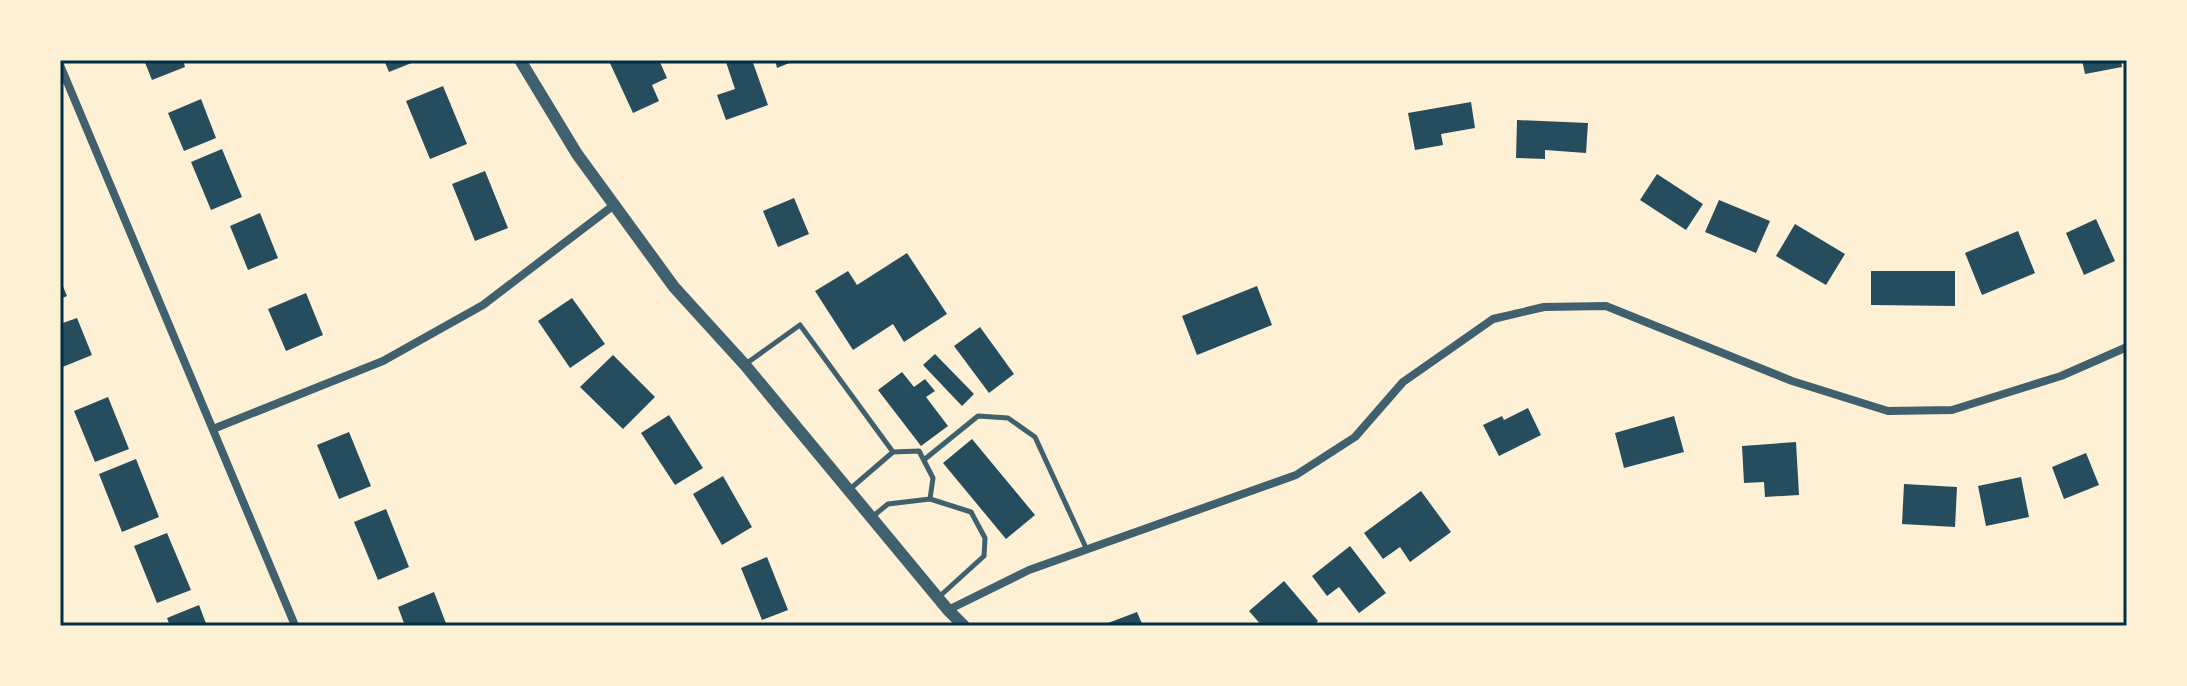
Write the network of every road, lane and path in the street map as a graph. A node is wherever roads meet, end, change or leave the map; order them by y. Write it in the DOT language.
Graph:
graph roads {
  1 [pos="520,60"];
  2 [pos="60,65"];
  3 [pos="614,205"];
  4 [pos="2127,347"];
  5 [pos="745,365"];
  6 [pos="213,429"];
  7 [pos="893,452"];
  8 [pos="925,459"];
  9 [pos="849,489"];
  10 [pos="930,499"];
  11 [pos="872,517"];
  12 [pos="1087,550"];
  13 [pos="938,598"];
  14 [pos="948,610"];
  15 [pos="294,623"];
  16 [pos="964,626"];
  1 -- 3 [label="street"];
  2 -- 6 [label="street"];
  3 -- 5 [label="street"];
  3 -- 6 [label="street"];
  4 -- 12 [label="street"];
  5 -- 7 [label="lane"];
  5 -- 9 [label="street"];
  6 -- 15 [label="street"];
  7 -- 8 [label="lane"];
  7 -- 9 [label="lane"];
  8 -- 10 [label="lane"];
  8 -- 12 [label="lane"];
  9 -- 11 [label="street"];
  10 -- 11 [label="lane"];
  10 -- 13 [label="lane"];
  11 -- 13 [label="street"];
  12 -- 14 [label="street"];
  13 -- 14 [label="street"];
  14 -- 16 [label="street"];
}
